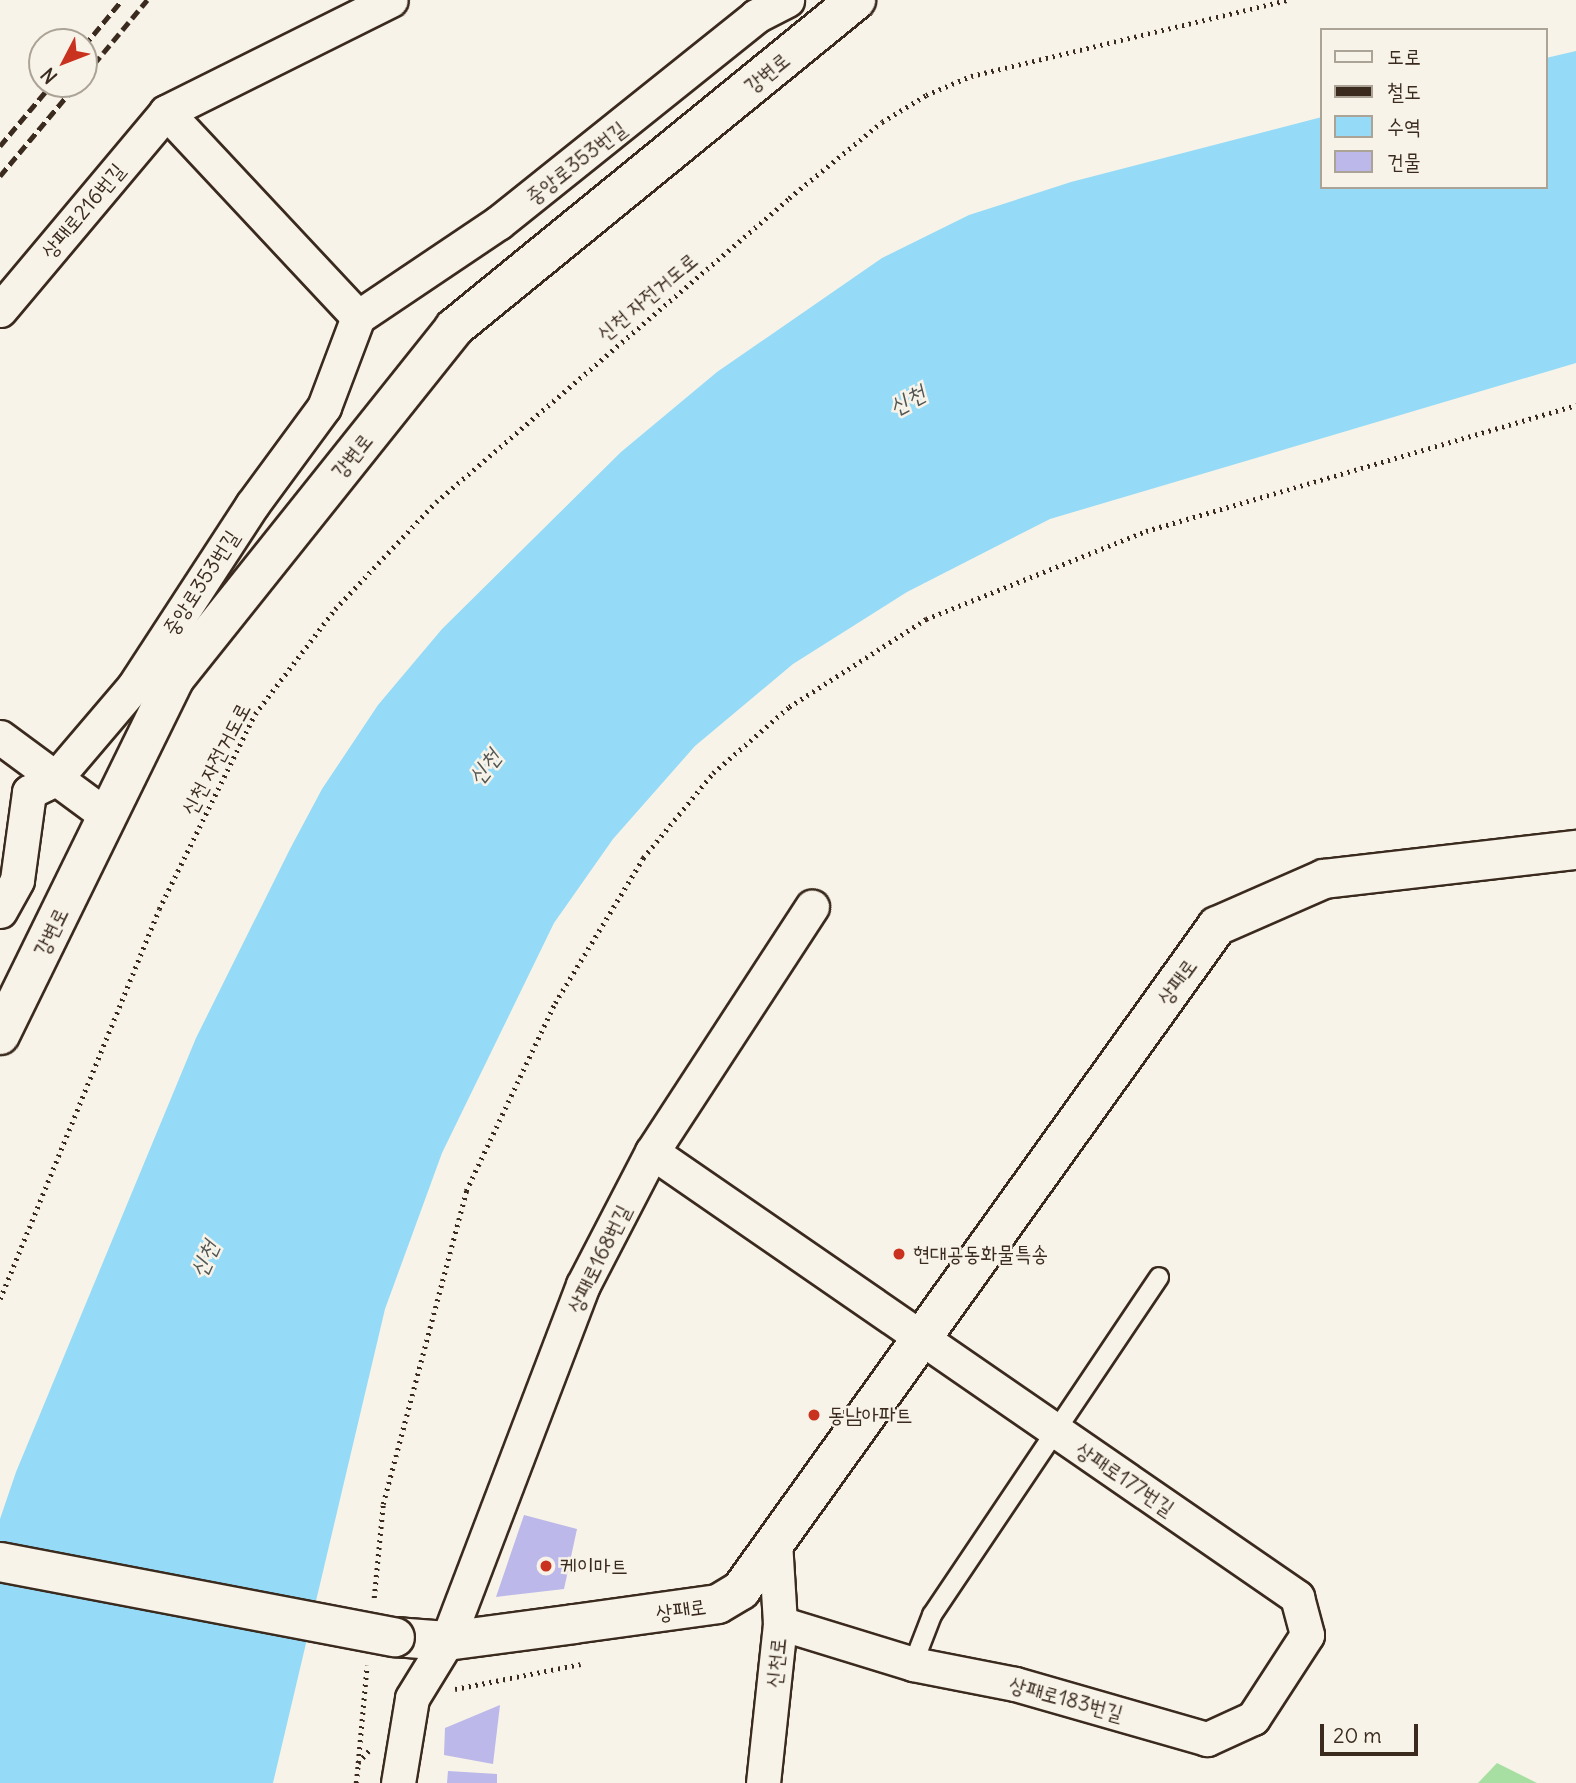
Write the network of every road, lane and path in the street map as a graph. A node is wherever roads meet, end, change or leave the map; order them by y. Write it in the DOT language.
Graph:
graph roads {
  1 [pos="391,0"];
  2 [pos="787,0"];
  3 [pos="856,0"];
  4 [pos="1288,0"];
  5 [pos="166,112"];
  6 [pos="0,310"];
  7 [pos="358,317"];
  8 [pos="0,737"];
  9 [pos="54,780"];
  10 [pos="107,816"];
  11 [pos="1576,850"];
  12 [pos="812,907"];
  13 [pos="0,911"];
  14 [pos="0,1035"];
  15 [pos="652,1152"];
  16 [pos="1159,1277"];
  17 [pos="0,1298"];
  18 [pos="920,1339"];
  19 [pos="1056,1431"];
  20 [pos="775,1542"];
  21 [pos="0,1562"];
  22 [pos="780,1623"];
  23 [pos="1307,1635"];
  24 [pos="447,1641"];
  25 [pos="581,1664"];
  26 [pos="913,1664"];
  27 [pos="412,1698"];
  28 [pos="398,1783"];
  29 [pos="763,1783"];
  1 -- 5 [label="street"];
  2 -- 7 [label="street, 중앙로353번길"];
  3 -- 10 [label="main road, 강변로"];
  4 -- 17 [label="path, 신천 자전거도로"];
  5 -- 6 [label="street, 상패로216번길"];
  5 -- 7 [label="street"];
  7 -- 9 [label="street, 중앙로353번길"];
  8 -- 9 [label="street"];
  9 -- 10 [label="street"];
  9 -- 13 [label="street"];
  10 -- 14 [label="main road, 강변로"];
  11 -- 18 [label="main road, 상패로"];
  12 -- 15 [label="street, 상패로168번길"];
  15 -- 18 [label="street"];
  15 -- 24 [label="street, 상패로168번길"];
  16 -- 19 [label="lane"];
  18 -- 19 [label="street, 상패로177번길"];
  18 -- 20 [label="main road, 상패로"];
  19 -- 23 [label="street, 상패로177번길"];
  19 -- 26 [label="lane"];
  20 -- 22 [label="street, 신천로"];
  20 -- 24 [label="main road, 상패로"];
  21 -- 24 [label="main road, 상패로, bridge"];
  22 -- 26 [label="street, 상패로183번길"];
  22 -- 29 [label="street, 신천로"];
  23 -- 26 [label="street, 상패로183번길"];
  24 -- 27 [label="street, 상패로168번길"];
  25 -- 27 [label="path"];
  27 -- 28 [label="street"];
}
